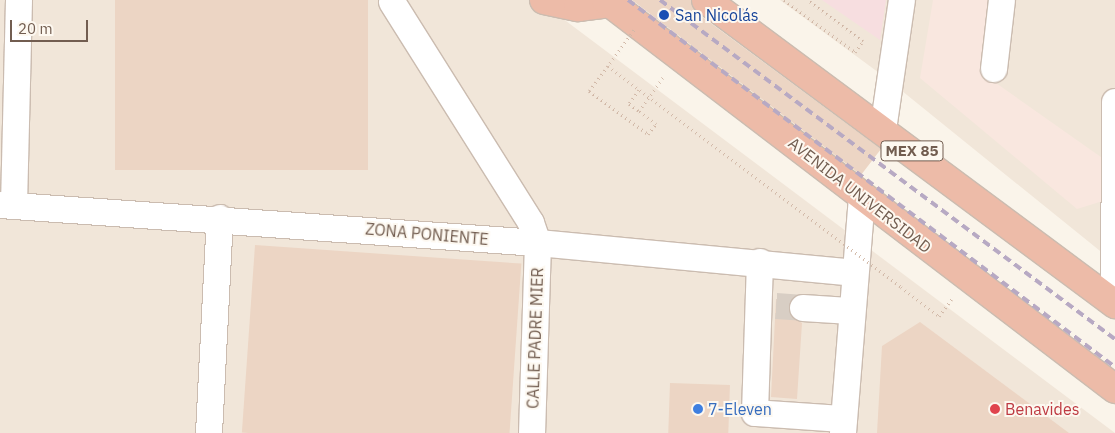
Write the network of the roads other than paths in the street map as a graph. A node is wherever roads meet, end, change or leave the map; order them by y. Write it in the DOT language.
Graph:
graph roads {
  1 [pos="19,0"];
  2 [pos="544,0"];
  3 [pos="706,0"];
  4 [pos="902,0"];
  5 [pos="1002,0"];
  6 [pos="392,2"];
  7 [pos="608,2"];
  8 [pos="994,69"];
  9 [pos="1115,102"];
  10 [pos="883,130"];
  11 [pos="862,197"];
  12 [pos="7,205"];
  13 [pos="220,218"];
  14 [pos="538,243"];
  15 [pos="1114,255"];
  16 [pos="760,262"];
  17 [pos="854,273"];
  18 [pos="1114,303"];
  19 [pos="803,308"];
  20 [pos="851,311"];
  21 [pos="1115,389"];
  22 [pos="843,426"];
  23 [pos="209,433"];
  24 [pos="532,433"];
  1 -- 12 [label="street"];
  2 -- 7 [label="highway"];
  3 -- 10 [label="highway, MEX 85"];
  4 -- 10 [label="street"];
  5 -- 8 [label="street"];
  6 -- 14 [label="street"];
  7 -- 11 [label="highway, AVENIDA UNIVERSIDAD"];
  9 -- 15 [label="street"];
  10 -- 18 [label="highway, MEX 85"];
  11 -- 17 [label="street"];
  11 -- 21 [label="highway, AVENIDA UNIVERSIDAD"];
  12 -- 13 [label="street, ZONA PONIENTE"];
  13 -- 14 [label="street, ZONA PONIENTE"];
  13 -- 23 [label="street"];
  14 -- 16 [label="street, ZONA PONIENTE"];
  14 -- 24 [label="street, CALLE PADRE MIER"];
  15 -- 18 [label="street"];
  16 -- 17 [label="street, ZONA PONIENTE"];
  16 -- 22 [label="street"];
  17 -- 20 [label="street"];
  19 -- 20 [label="street"];
  20 -- 22 [label="street"];
}
